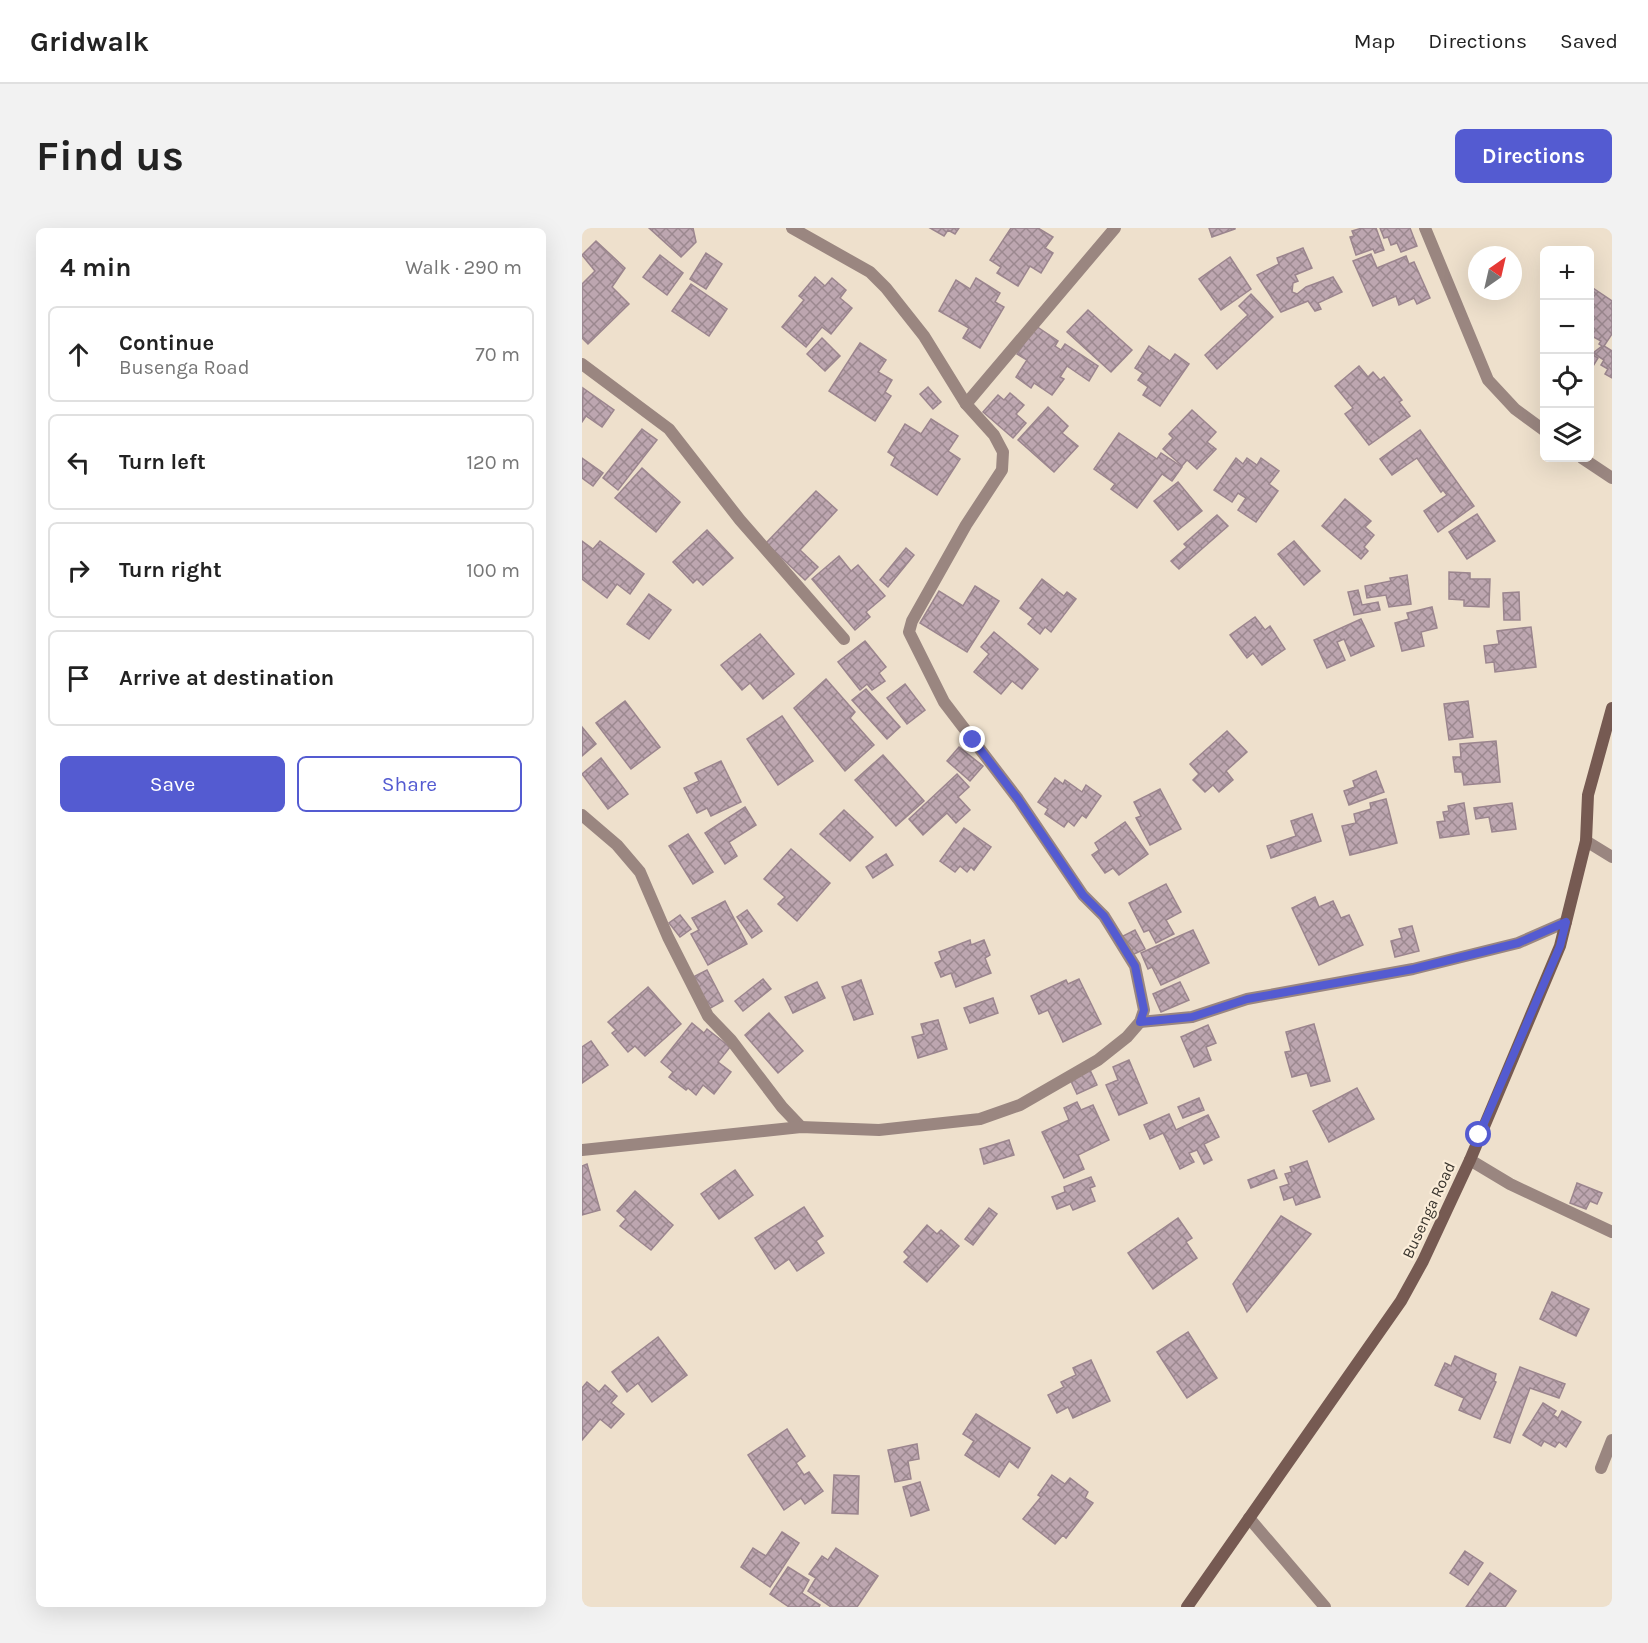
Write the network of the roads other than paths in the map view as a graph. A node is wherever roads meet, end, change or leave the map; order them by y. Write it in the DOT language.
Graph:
graph roads {
  1 [pos="792,228"];
  2 [pos="1115,228"];
  3 [pos="1425,228"];
  4 [pos="582,364"];
  5 [pos="966,404"];
  6 [pos="1540,427"];
  7 [pos="1588,462"];
  8 [pos="1612,478"];
  9 [pos="844,639"];
  10 [pos="1612,708"];
  11 [pos="582,815"];
  12 [pos="1586,841"];
  13 [pos="1612,857"];
  14 [pos="1566,922"];
  15 [pos="1140,1022"];
  16 [pos="801,1127"];
  17 [pos="582,1150"];
  18 [pos="1470,1160"];
  19 [pos="1612,1232"];
  20 [pos="1612,1440"];
  21 [pos="1601,1468"];
  22 [pos="1249,1518"];
  23 [pos="1187,1607"];
  24 [pos="1325,1607"];
  1 -- 5 [label="street"];
  2 -- 5 [label="street"];
  3 -- 6 [label="street"];
  4 -- 9 [label="street"];
  5 -- 15 [label="street"];
  7 -- 8 [label="street"];
  10 -- 12 [label="street, Busenga Road"];
  11 -- 16 [label="street"];
  12 -- 13 [label="street"];
  12 -- 14 [label="street, Busenga Road"];
  14 -- 15 [label="street"];
  14 -- 18 [label="street, Busenga Road"];
  15 -- 16 [label="street"];
  16 -- 17 [label="street"];
  18 -- 19 [label="street"];
  18 -- 22 [label="street, Busenga Road"];
  20 -- 21 [label="street"];
  22 -- 23 [label="street, Busenga Road"];
  22 -- 24 [label="street"];
}
